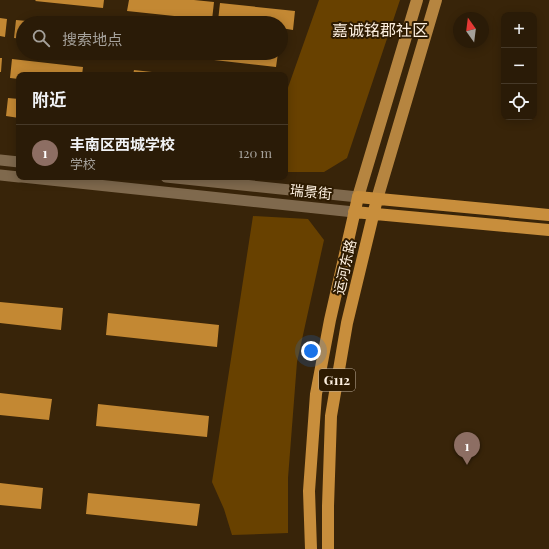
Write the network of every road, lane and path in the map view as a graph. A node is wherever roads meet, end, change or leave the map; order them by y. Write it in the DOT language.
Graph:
graph roads {
  1 [pos="417,0"];
  2 [pos="436,0"];
  3 [pos="0,160"];
  4 [pos="16,162"];
  5 [pos="0,175"];
  6 [pos="16,177"];
  7 [pos="49,180"];
  8 [pos="195,180"];
  9 [pos="358,197"];
  10 [pos="377,199"];
  11 [pos="354,212"];
  12 [pos="373,214"];
  13 [pos="549,215"];
  14 [pos="549,230"];
  15 [pos="311,549"];
  16 [pos="328,549"];
  1 -- 9 [label="main road, 运河东路"];
  2 -- 10 [label="main road, 运河东路"];
  3 -- 4 [label="street"];
  5 -- 6 [label="street, 瑞景街"];
  7 -- 11 [label="street, 瑞景街"];
  8 -- 9 [label="street, 瑞景街"];
  9 -- 10 [label="highway, 瑞景街"];
  9 -- 11 [label="highway, 运河东路 / G112"];
  10 -- 12 [label="highway, 运河东路"];
  10 -- 13 [label="highway, 瑞景街"];
  11 -- 12 [label="highway, 瑞景街"];
  11 -- 15 [label="highway, 运河东路 / G112"];
  12 -- 14 [label="highway, 瑞景街"];
  12 -- 16 [label="highway, 运河东路 / G112"];
}
